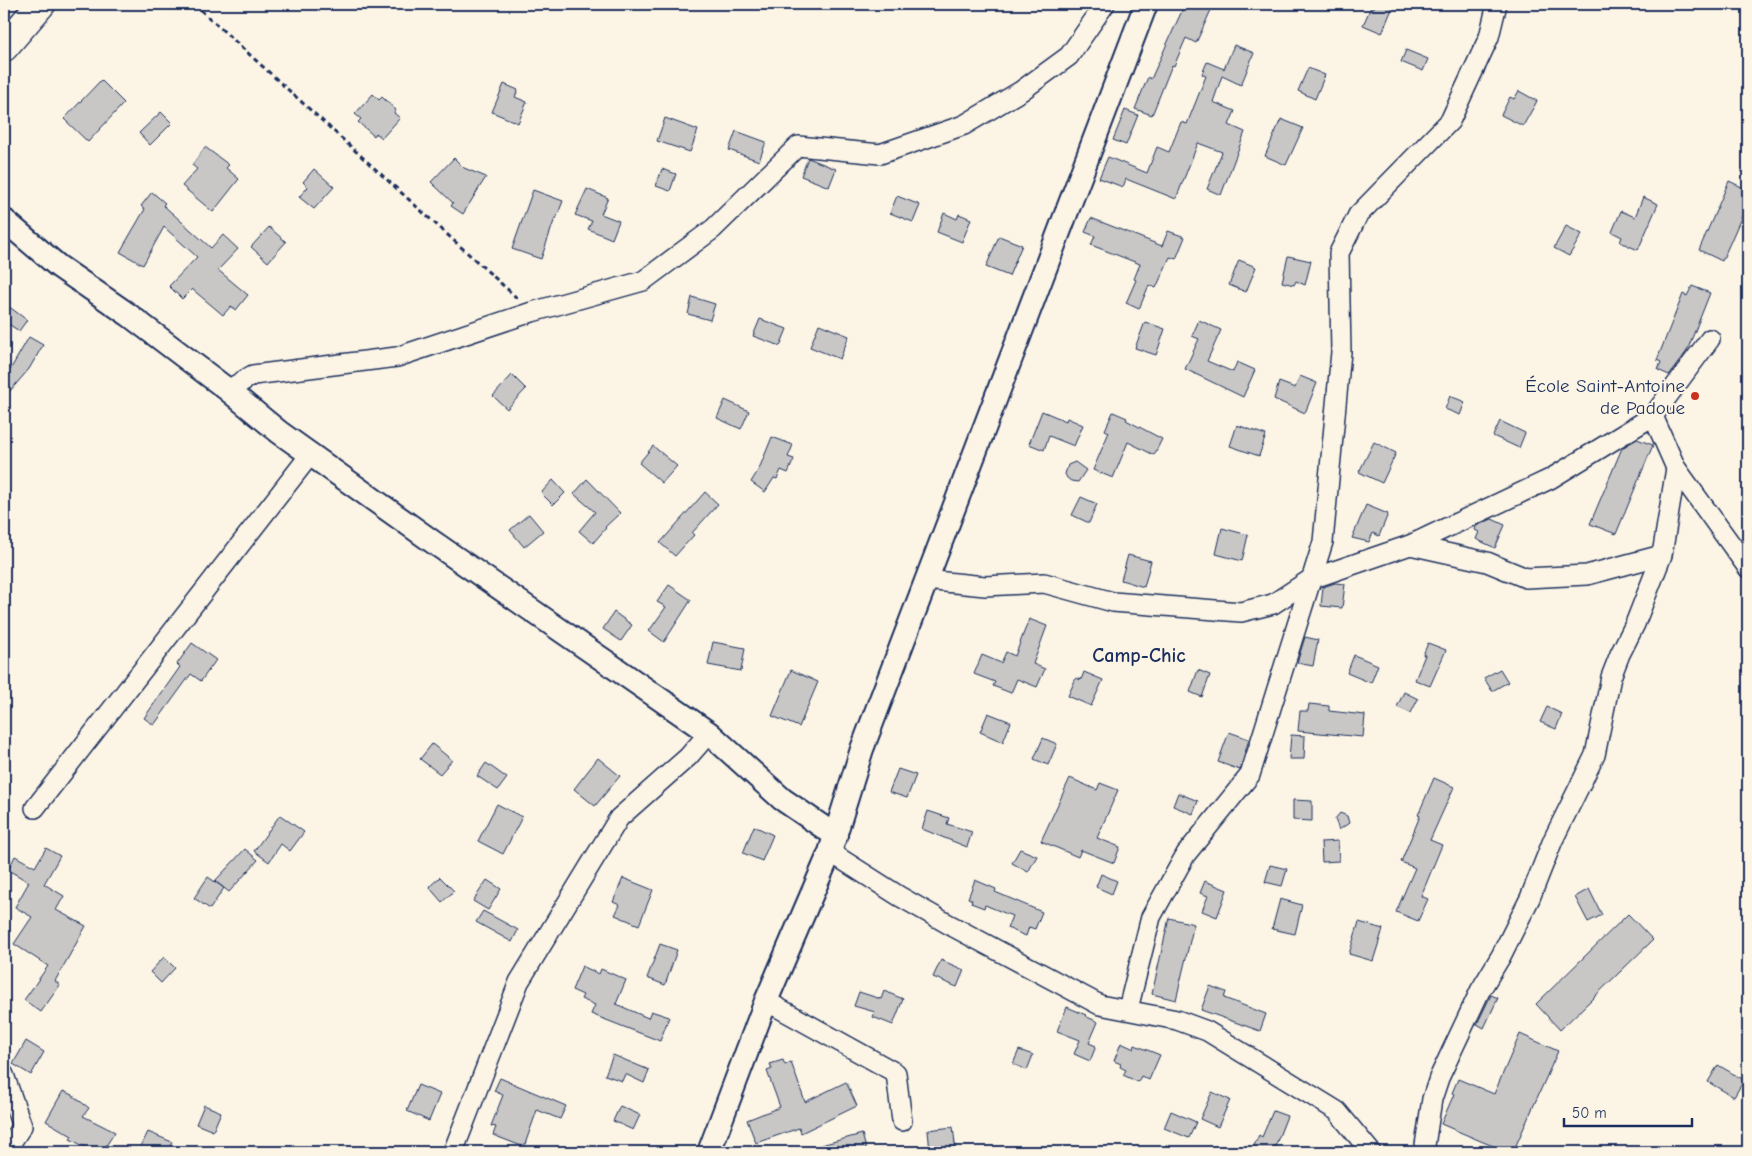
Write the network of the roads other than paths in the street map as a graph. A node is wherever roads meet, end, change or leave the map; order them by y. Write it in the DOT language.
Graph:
graph roads {
  1 [pos="41,4"];
  2 [pos="1105,4"];
  3 [pos="1146,4"];
  4 [pos="1498,4"];
  5 [pos="4,46"];
  6 [pos="4,220"];
  7 [pos="1710,339"];
  8 [pos="228,390"];
  9 [pos="1653,416"];
  10 [pos="310,456"];
  11 [pos="1676,468"];
  12 [pos="1410,545"];
  13 [pos="1662,555"];
  14 [pos="1748,568"];
  15 [pos="1311,579"];
  16 [pos="925,580"];
  17 [pos="709,733"];
  18 [pos="35,808"];
  19 [pos="833,844"];
  20 [pos="766,1001"];
  21 [pos="1128,1009"];
  22 [pos="4,1075"];
  23 [pos="902,1121"];
  24 [pos="5,1152"];
  25 [pos="453,1152"];
  26 [pos="709,1152"];
  27 [pos="1370,1152"];
  28 [pos="1424,1152"];
  1 -- 5 [label="main road"];
  2 -- 8 [label="street"];
  3 -- 16 [label="street"];
  4 -- 15 [label="street"];
  6 -- 8 [label="street"];
  7 -- 9 [label="street"];
  8 -- 10 [label="street"];
  9 -- 11 [label="street"];
  9 -- 12 [label="street"];
  10 -- 17 [label="street"];
  10 -- 18 [label="street"];
  11 -- 13 [label="street"];
  11 -- 14 [label="street"];
  12 -- 13 [label="street"];
  12 -- 15 [label="street"];
  13 -- 28 [label="street"];
  15 -- 16 [label="street"];
  15 -- 21 [label="street"];
  16 -- 19 [label="street"];
  17 -- 19 [label="street"];
  17 -- 25 [label="street"];
  19 -- 20 [label="street"];
  19 -- 21 [label="street"];
  20 -- 23 [label="street"];
  20 -- 26 [label="street"];
  21 -- 27 [label="street"];
  22 -- 24 [label="street"];
}
